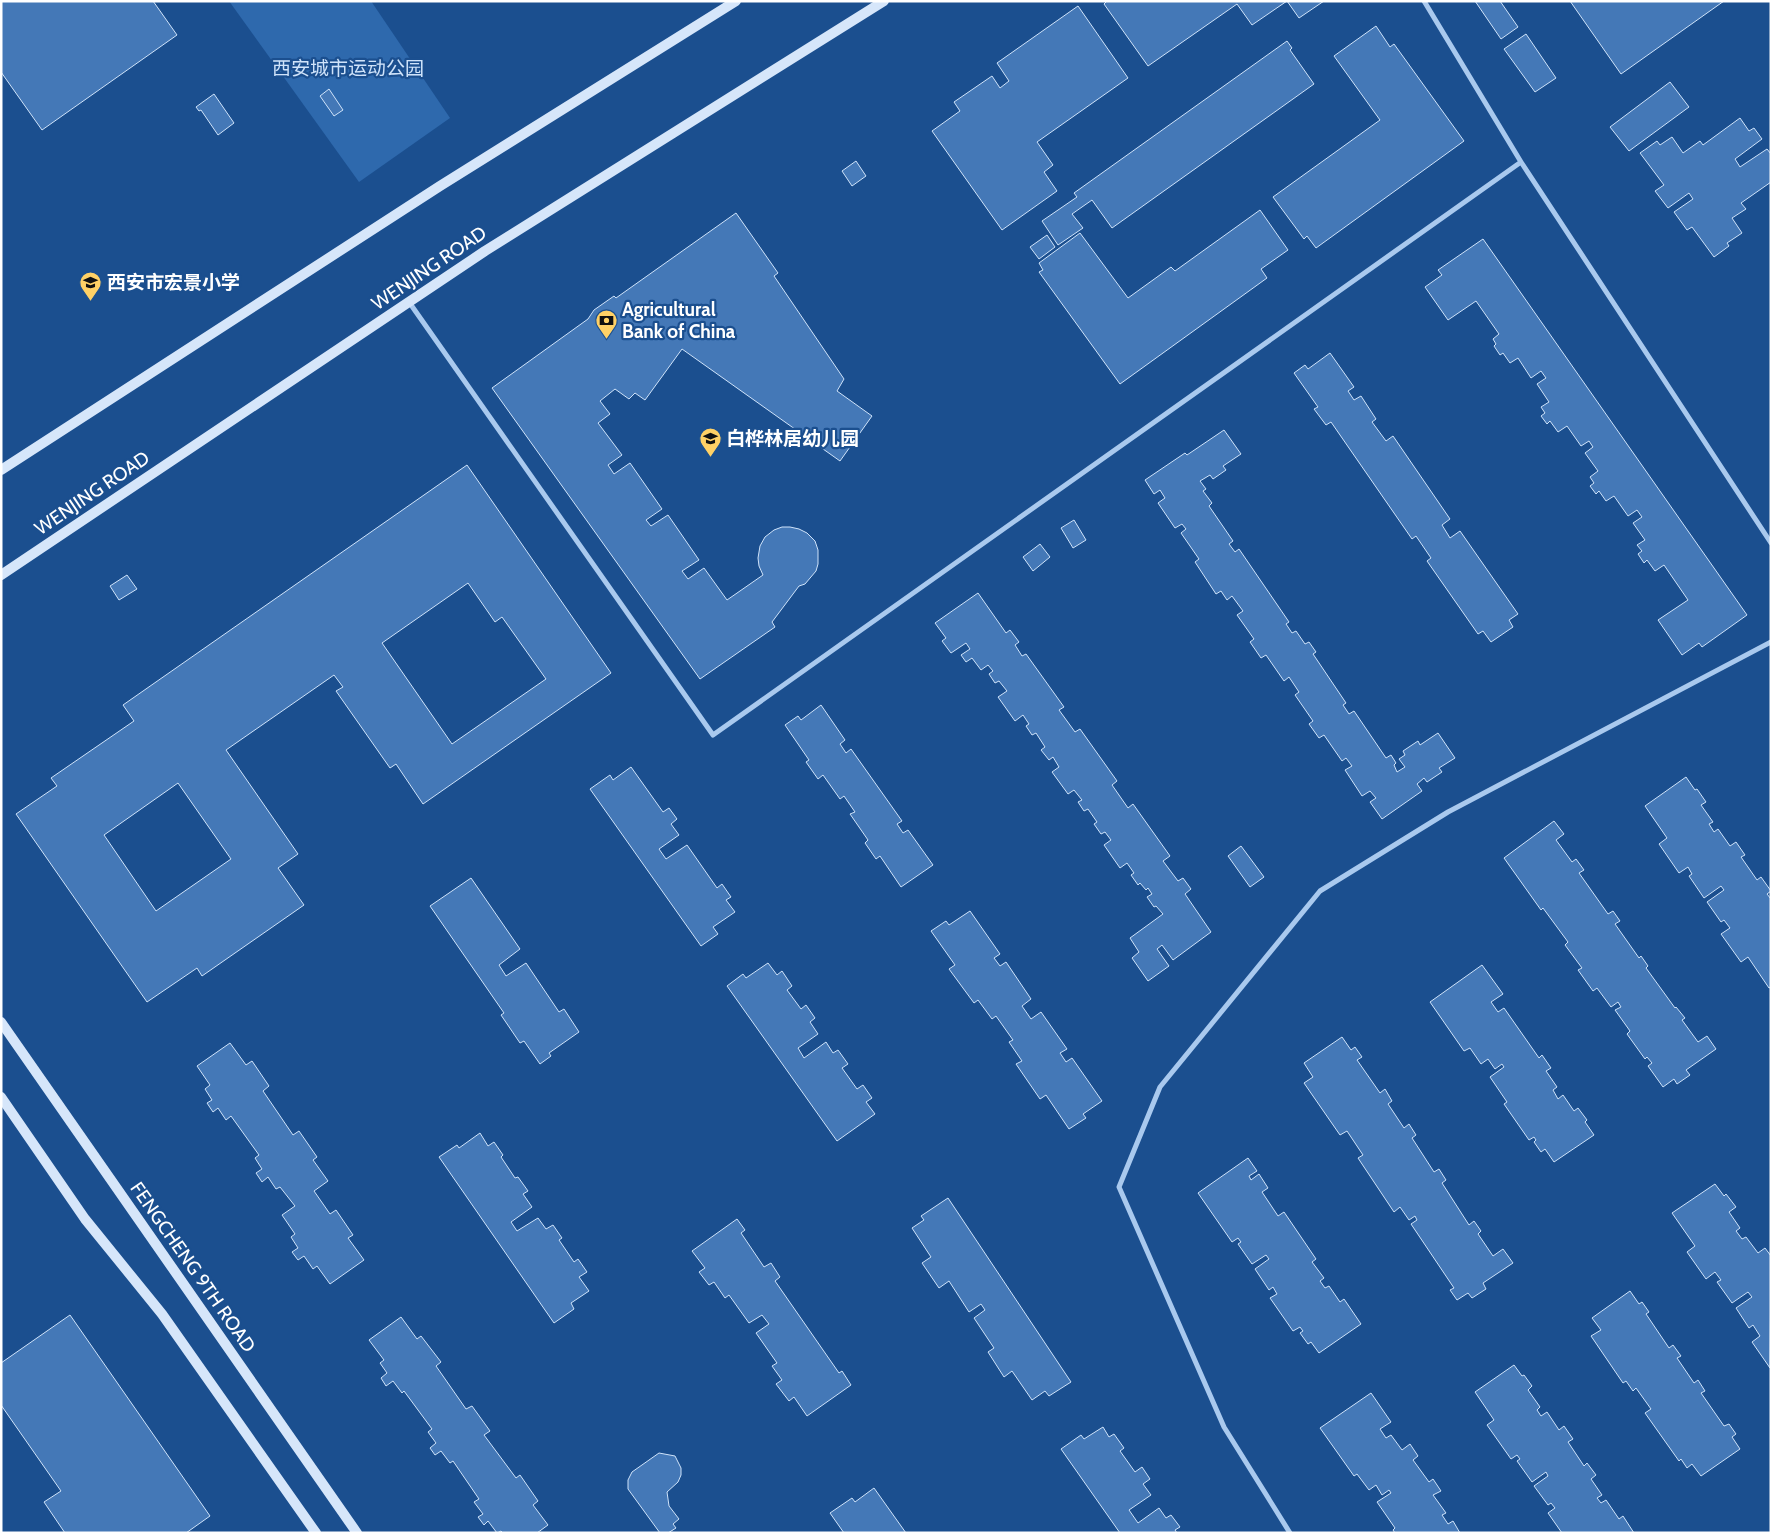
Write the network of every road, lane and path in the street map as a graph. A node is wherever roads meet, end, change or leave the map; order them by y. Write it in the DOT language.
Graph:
graph roads {
  1 [pos="736,1"];
  2 [pos="884,1"];
  3 [pos="1424,1"];
  4 [pos="1521,162"];
  5 [pos="409,302"];
  6 [pos="1,470"];
  7 [pos="1771,543"];
  8 [pos="1,575"];
  9 [pos="1771,642"];
  10 [pos="1,1022"];
  11 [pos="1,1097"];
  12 [pos="316,1533"];
  13 [pos="357,1533"];
  14 [pos="1290,1533"];
  1 -- 6 [label="main road"];
  2 -- 5 [label="main road, WENJING ROAD"];
  3 -- 4 [label="street"];
  4 -- 5 [label="street"];
  4 -- 7 [label="street"];
  5 -- 8 [label="main road, WENJING ROAD"];
  9 -- 14 [label="street"];
  10 -- 13 [label="main road, FENGCHENG 9TH ROAD"];
  11 -- 12 [label="main road"];
}
